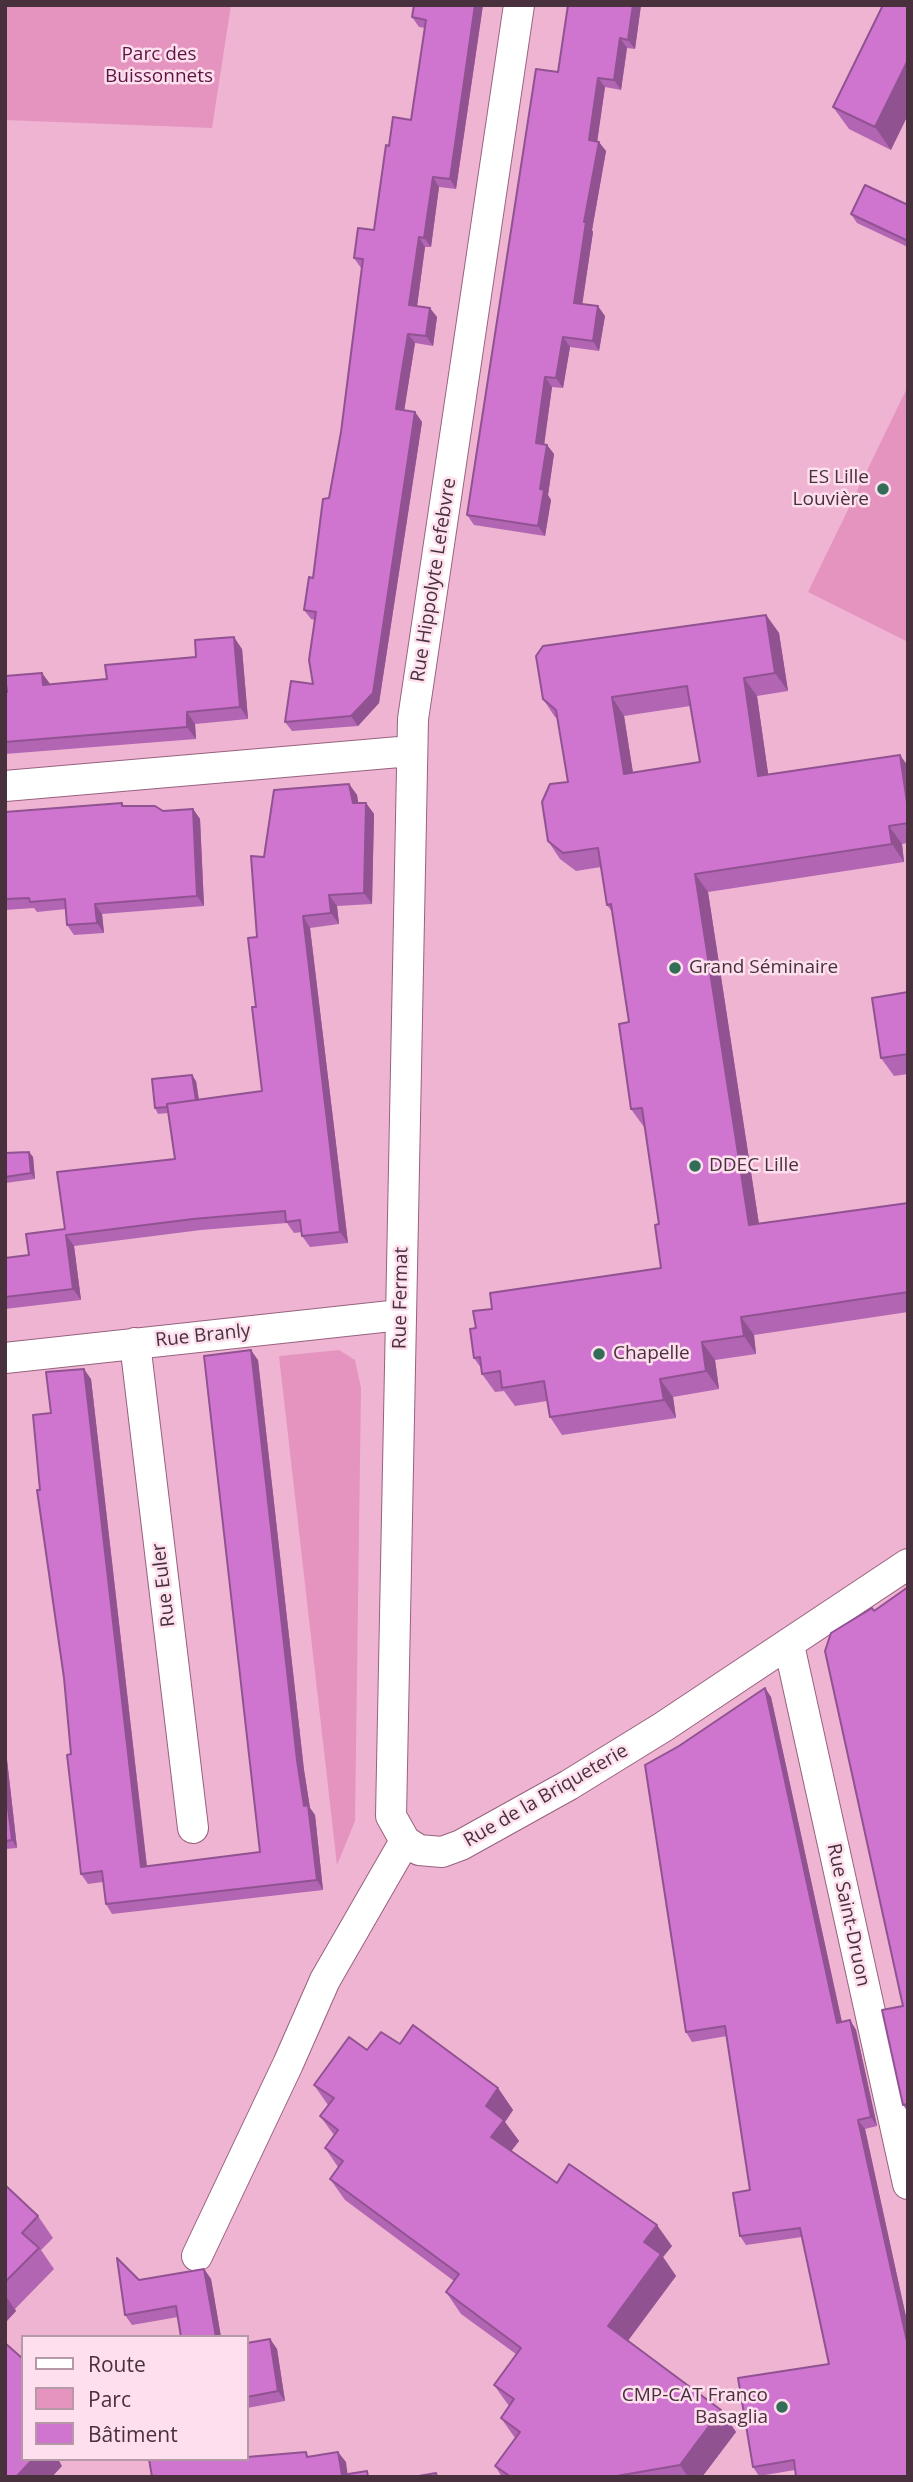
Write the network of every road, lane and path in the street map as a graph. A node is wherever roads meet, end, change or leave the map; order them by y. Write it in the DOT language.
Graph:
graph roads {
  1 [pos="519,5"];
  2 [pos="411,751"];
  3 [pos="5,786"];
  4 [pos="400,1315"];
  5 [pos="135,1343"];
  6 [pos="5,1358"];
  7 [pos="908,1564"];
  8 [pos="789,1645"];
  9 [pos="193,1828"];
  10 [pos="404,1841"];
  11 [pos="908,2184"];
  12 [pos="197,2256"];
  1 -- 2 [label="street, Rue Hippolyte Lefebvre"];
  2 -- 3 [label="street"];
  2 -- 4 [label="street, Rue Fermat"];
  4 -- 5 [label="street, Rue Branly"];
  4 -- 10 [label="street, Rue Fermat"];
  5 -- 6 [label="street, Rue Branly"];
  5 -- 9 [label="street, Rue Euler"];
  7 -- 8 [label="street, Rue de la Briqueterie"];
  8 -- 10 [label="street, Rue de la Briqueterie"];
  8 -- 11 [label="street, Rue Saint-Druon"];
  10 -- 12 [label="street"];
}
